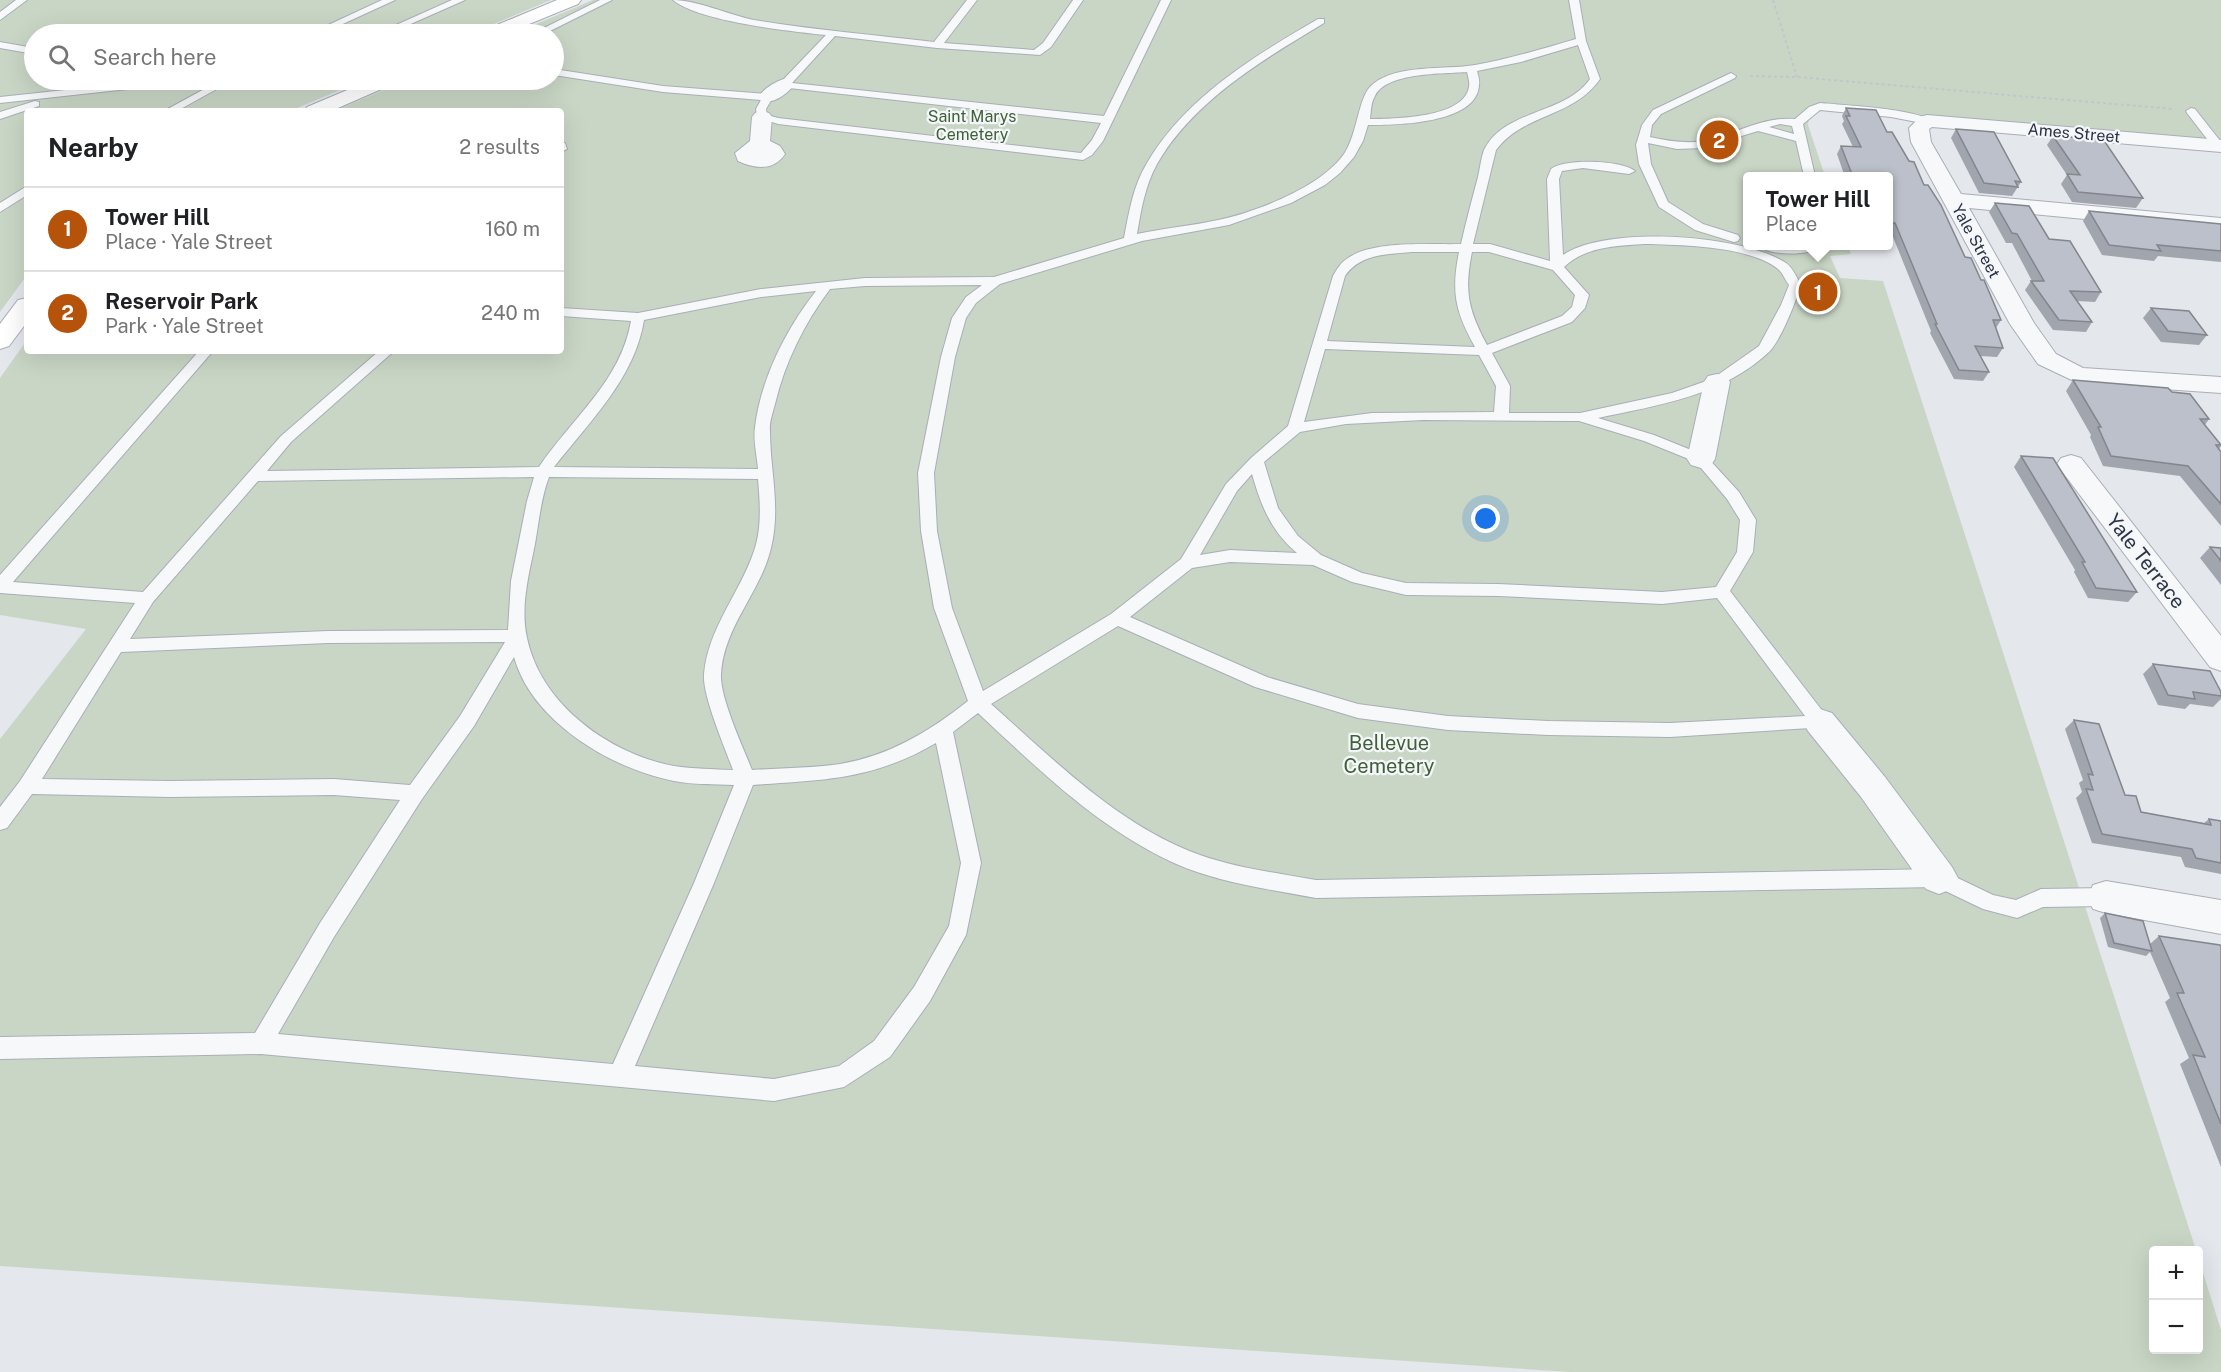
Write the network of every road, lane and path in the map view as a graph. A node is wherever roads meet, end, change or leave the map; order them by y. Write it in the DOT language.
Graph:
graph roads {
  1 [pos="22,0"];
  2 [pos="390,0"];
  3 [pos="460,0"];
  4 [pos="572,0"];
  5 [pos="607,0"];
  6 [pos="678,0"];
  7 [pos="972,0"];
  8 [pos="1078,0"];
  9 [pos="1166,0"];
  10 [pos="1574,0"];
  11 [pos="1773,0"];
  12 [pos="0,17"];
  13 [pos="1321,21"];
  14 [pos="336,24"];
  15 [pos="404,24"];
  16 [pos="515,24"];
  17 [pos="558,24"];
  18 [pos="833,33"];
  19 [pos="1581,40"];
  20 [pos="0,45"];
  21 [pos="937,45"];
  22 [pos="24,49"];
  23 [pos="1472,69"];
  24 [pos="564,74"];
  25 [pos="1731,76"];
  26 [pos="1797,77"];
  27 [pos="784,85"];
  28 [pos="82,90"];
  29 [pos="90,90"];
  30 [pos="209,90"];
  31 [pos="363,90"];
  32 [pos="768,97"];
  33 [pos="0,100"];
  34 [pos="175,108"];
  35 [pos="321,108"];
  36 [pos="2191,111"];
  37 [pos="0,116"];
  38 [pos="762,117"];
  39 [pos="1106,120"];
  40 [pos="1927,121"];
  41 [pos="1364,122"];
  42 [pos="1797,123"];
  43 [pos="1757,127"];
  44 [pos="1644,139"];
  45 [pos="1800,139"];
  46 [pos="760,144"];
  47 [pos="2220,146"];
  48 [pos="1629,171"];
  49 [pos="1809,172"];
  50 [pos="24,192"];
  51 [pos="1953,200"];
  52 [pos="0,208"];
  53 [pos="2221,225"];
  54 [pos="1130,240"];
  55 [pos="1743,240"];
  56 [pos="1466,248"];
  57 [pos="1557,267"];
  58 [pos="995,281"];
  59 [pos="826,286"];
  60 [pos="24,309"];
  61 [pos="564,312"];
  62 [pos="638,317"];
  63 [pos="0,341"];
  64 [pos="1319,345"];
  65 [pos="1484,351"];
  66 [pos="203,354"];
  67 [pos="384,354"];
  68 [pos="1718,382"];
  69 [pos="2221,385"];
  70 [pos="1501,417"];
  71 [pos="1580,417"];
  72 [pos="1295,428"];
  73 [pos="1701,459"];
  74 [pos="1256,460"];
  75 [pos="2071,464"];
  76 [pos="543,472"];
  77 [pos="767,474"];
  78 [pos="256,476"];
  79 [pos="1315,559"];
  80 [pos="1187,563"];
  81 [pos="0,587"];
  82 [pos="1721,592"];
  83 [pos="147,598"];
  84 [pos="1117,618"];
  85 [pos="518,636"];
  86 [pos="118,646"];
  87 [pos="2221,659"];
  88 [pos="978,703"];
  89 [pos="1820,722"];
  90 [pos="944,731"];
  91 [pos="746,778"];
  92 [pos="27,786"];
  93 [pos="415,793"];
  94 [pos="0,822"];
  95 [pos="1939,878"];
  96 [pos="2106,897"];
  97 [pos="2221,917"];
  98 [pos="261,1043"];
  99 [pos="0,1048"];
  100 [pos="620,1076"];
  1 -- 12 [label="lane"];
  2 -- 14 [label="lane"];
  3 -- 15 [label="lane"];
  4 -- 16 [label="main road"];
  5 -- 17 [label="lane"];
  6 -- 18 [label="lane"];
  7 -- 21 [label="lane"];
  8 -- 21 [label="lane"];
  9 -- 39 [label="lane"];
  10 -- 19 [label="lane"];
  11 -- 26 [label="path"];
  13 -- 54 [label="lane"];
  18 -- 21 [label="lane"];
  18 -- 27 [label="lane"];
  19 -- 23 [label="lane"];
  19 -- 56 [label="lane"];
  20 -- 22 [label="lane"];
  23 -- 41 [label="lane"];
  23 -- 41 [label="lane"];
  24 -- 32 [label="lane"];
  25 -- 26 [label="path"];
  25 -- 44 [label="lane"];
  26 -- 36 [label="path"];
  27 -- 32 [label="street"];
  27 -- 39 [label="lane"];
  28 -- 33 [label="lane"];
  29 -- 37 [label="lane"];
  30 -- 34 [label="lane"];
  31 -- 35 [label="main road"];
  32 -- 38 [label="lane"];
  36 -- 47 [label="lane"];
  38 -- 39 [label="lane"];
  38 -- 46 [label="street"];
  40 -- 42 [label="lane"];
  40 -- 47 [label="street, Ames Street"];
  40 -- 51 [label="street, Yale Street"];
  41 -- 54 [label="lane"];
  42 -- 43 [label="lane"];
  42 -- 45 [label="lane"];
  43 -- 44 [label="lane"];
  43 -- 45 [label="lane"];
  44 -- 55 [label="lane"];
  45 -- 49 [label="lane"];
  48 -- 57 [label="lane"];
  50 -- 52 [label="lane"];
  51 -- 53 [label="street"];
  51 -- 69 [label="street, Yale Street"];
  54 -- 58 [label="lane"];
  56 -- 57 [label="lane"];
  56 -- 64 [label="lane"];
  56 -- 65 [label="lane"];
  57 -- 65 [label="lane"];
  57 -- 68 [label="lane"];
  58 -- 59 [label="lane"];
  58 -- 88 [label="lane"];
  59 -- 62 [label="lane"];
  59 -- 77 [label="lane"];
  60 -- 63 [label="main road"];
  61 -- 62 [label="lane"];
  62 -- 76 [label="lane"];
  64 -- 65 [label="lane"];
  64 -- 72 [label="lane"];
  65 -- 70 [label="lane"];
  66 -- 81 [label="lane"];
  67 -- 78 [label="lane"];
  68 -- 71 [label="lane"];
  68 -- 73 [label="street"];
  70 -- 71 [label="lane"];
  70 -- 72 [label="lane"];
  71 -- 73 [label="lane"];
  72 -- 74 [label="lane"];
  73 -- 82 [label="lane"];
  74 -- 79 [label="lane"];
  74 -- 80 [label="lane"];
  75 -- 87 [label="street, Yale Terrace"];
  76 -- 77 [label="lane"];
  76 -- 78 [label="lane"];
  76 -- 85 [label="lane"];
  77 -- 91 [label="lane"];
  78 -- 83 [label="lane"];
  79 -- 80 [label="lane"];
  79 -- 82 [label="lane"];
  80 -- 84 [label="lane"];
  81 -- 83 [label="lane"];
  82 -- 89 [label="lane"];
  83 -- 86 [label="lane"];
  84 -- 88 [label="lane"];
  84 -- 89 [label="lane"];
  85 -- 86 [label="lane"];
  85 -- 91 [label="lane"];
  85 -- 93 [label="lane"];
  86 -- 92 [label="lane"];
  88 -- 90 [label="lane"];
  88 -- 95 [label="lane"];
  89 -- 95 [label="street"];
  90 -- 91 [label="lane"];
  90 -- 100 [label="lane"];
  91 -- 100 [label="lane"];
  92 -- 93 [label="lane"];
  92 -- 94 [label="lane"];
  93 -- 98 [label="lane"];
  95 -- 96 [label="lane"];
  96 -- 97 [label="street"];
  98 -- 99 [label="lane"];
  98 -- 100 [label="lane"];
}
